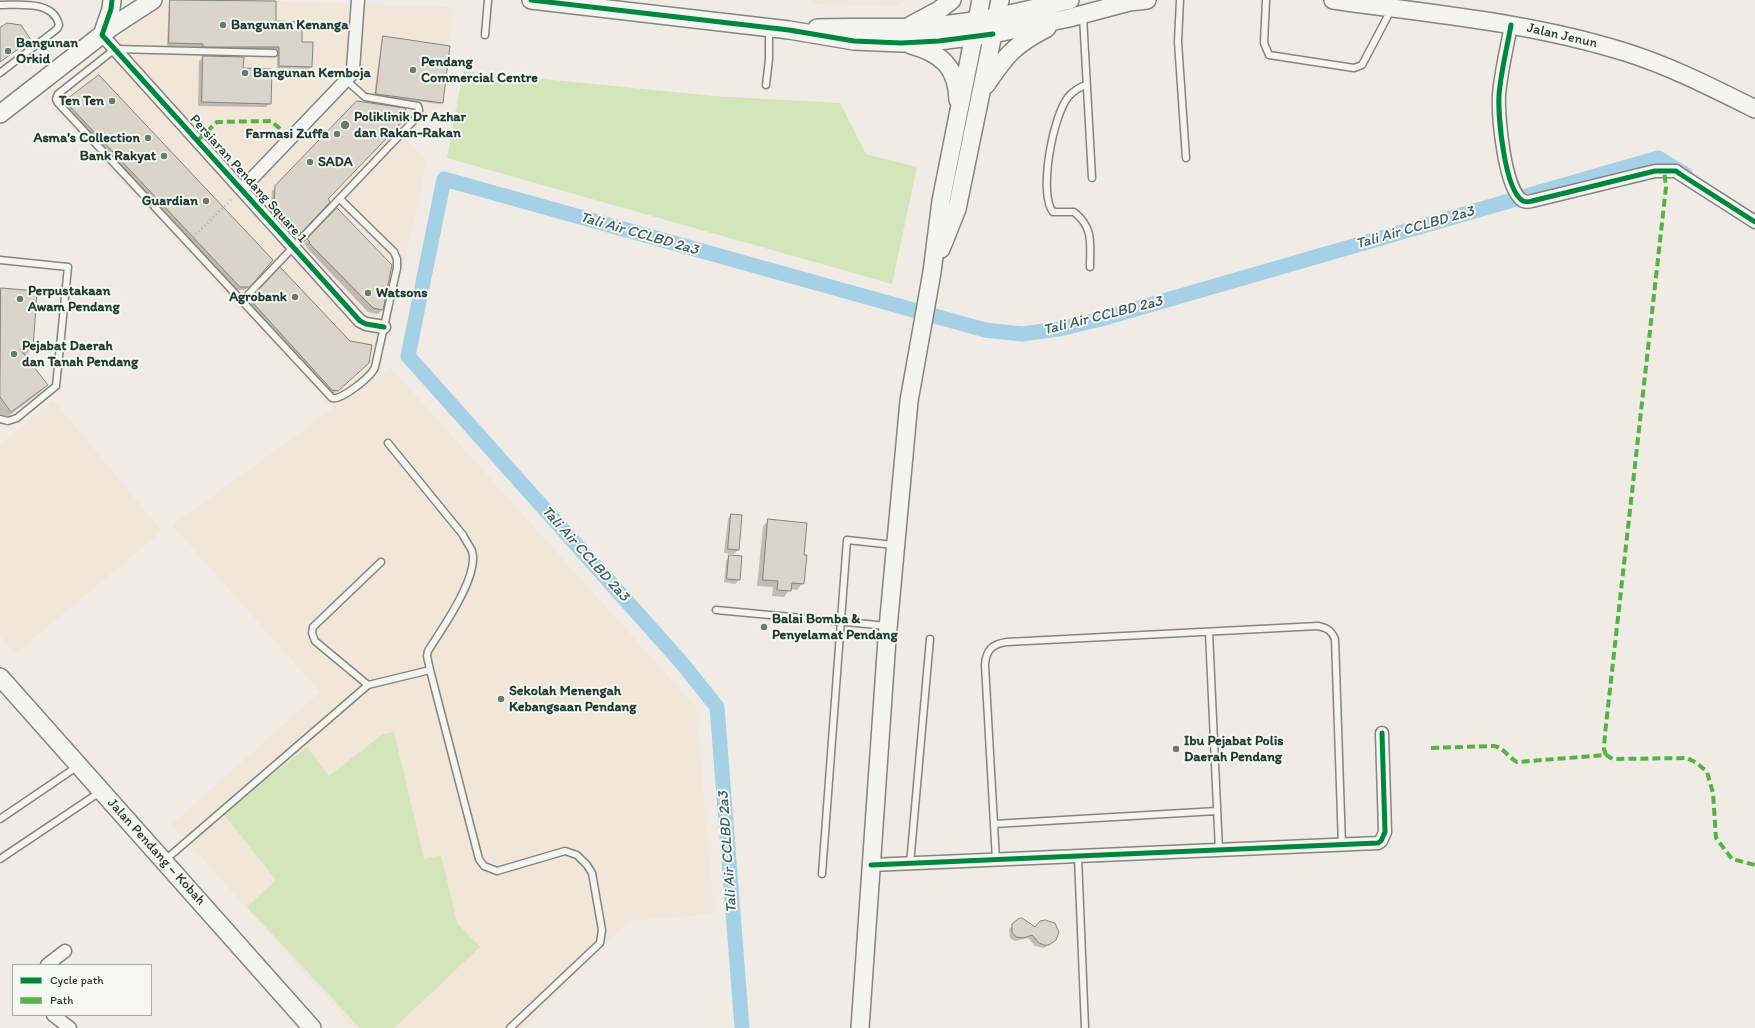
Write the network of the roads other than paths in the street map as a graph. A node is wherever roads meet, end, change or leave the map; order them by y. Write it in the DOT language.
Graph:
graph roads {
  1 [pos="112,0"];
  2 [pos="136,0"];
  3 [pos="153,0"];
  4 [pos="358,0"];
  5 [pos="488,0"];
  6 [pos="531,0"];
  7 [pos="952,0"];
  8 [pos="981,0"];
  9 [pos="1000,0"];
  10 [pos="1070,0"];
  11 [pos="1147,0"];
  12 [pos="1180,0"];
  13 [pos="1266,0"];
  14 [pos="1333,0"];
  15 [pos="35,3"];
  16 [pos="0,5"];
  17 [pos="1391,8"];
  18 [pos="1076,16"];
  19 [pos="996,18"];
  20 [pos="1511,25"];
  21 [pos="769,27"];
  22 [pos="976,28"];
  23 [pos="107,30"];
  24 [pos="993,34"];
  25 [pos="485,35"];
  26 [pos="903,35"];
  27 [pos="115,49"];
  28 [pos="274,53"];
  29 [pos="0,73"];
  30 [pos="347,80"];
  31 [pos="766,85"];
  32 [pos="1086,85"];
  33 [pos="981,92"];
  34 [pos="1755,109"];
  35 [pos="0,114"];
  36 [pos="956,126"];
  37 [pos="1186,158"];
  38 [pos="1092,178"];
  39 [pos="242,190"];
  40 [pos="340,199"];
  41 [pos="1755,222"];
  42 [pos="294,247"];
  43 [pos="0,260"];
  44 [pos="1090,267"];
  45 [pos="932,272"];
  46 [pos="242,301"];
  47 [pos="384,327"];
  48 [pos="0,419"];
  49 [pos="388,443"];
  50 [pos="896,545"];
  51 [pos="381,562"];
  52 [pos="716,610"];
  53 [pos="842,622"];
  54 [pos="888,626"];
  55 [pos="1209,632"];
  56 [pos="930,639"];
  57 [pos="430,670"];
  58 [pos="0,677"];
  59 [pos="368,686"];
  60 [pos="1382,733"];
  61 [pos="79,766"];
  62 [pos="101,791"];
  63 [pos="1217,811"];
  64 [pos="0,819"];
  65 [pos="994,824"];
  66 [pos="1342,846"];
  67 [pos="1219,851"];
  68 [pos="1078,857"];
  69 [pos="0,859"];
  70 [pos="996,860"];
  71 [pos="164,861"];
  72 [pos="910,864"];
  73 [pos="871,865"];
  74 [pos="822,874"];
  75 [pos="65,952"];
  76 [pos="48,964"];
  77 [pos="54,1016"];
  78 [pos="70,1028"];
  79 [pos="312,1028"];
  80 [pos="510,1028"];
  81 [pos="860,1028"];
  82 [pos="1086,1028"];
  1 -- 23 [label="main road"];
  2 -- 23 [label="main road"];
  3 -- 23 [label="main road"];
  4 -- 30 [label="street"];
  5 -- 25 [label="lane"];
  6 -- 21 [label="main road"];
  7 -- 26 [label="main road"];
  8 -- 22 [label="main road"];
  9 -- 19 [label="main road"];
  10 -- 19 [label="main road"];
  11 -- 18 [label="main road"];
  12 -- 37 [label="lane"];
  13 -- 17 [label="lane"];
  14 -- 17 [label="main road, Jalan Jenun"];
  15 -- 16 [label="lane"];
  15 -- 29 [label="lane"];
  17 -- 20 [label="main road, Jalan Jenun"];
  18 -- 24 [label="main road"];
  18 -- 32 [label="lane"];
  18 -- 33 [label="main road"];
  19 -- 22 [label="main road"];
  19 -- 24 [label="main road"];
  20 -- 34 [label="main road, Jalan Jenun"];
  20 -- 41 [label="street"];
  21 -- 26 [label="main road"];
  21 -- 31 [label="lane"];
  22 -- 24 [label="main road"];
  22 -- 26 [label="main road"];
  22 -- 36 [label="main road"];
  23 -- 27 [label="street, Persiaran Pendang Square 1"];
  23 -- 35 [label="main road"];
  24 -- 33 [label="main road"];
  26 -- 36 [label="main road"];
  27 -- 28 [label="lane"];
  27 -- 39 [label="street, Persiaran Pendang Square 1"];
  27 -- 46 [label="lane"];
  30 -- 39 [label="street"];
  30 -- 40 [label="lane"];
  32 -- 38 [label="lane"];
  32 -- 44 [label="lane"];
  33 -- 45 [label="main road"];
  36 -- 45 [label="main road"];
  39 -- 42 [label="street, Persiaran Pendang Square 1"];
  40 -- 42 [label="lane"];
  40 -- 47 [label="lane"];
  42 -- 46 [label="lane"];
  42 -- 47 [label="street, Persiaran Pendang Square 1"];
  43 -- 48 [label="lane"];
  45 -- 50 [label="main road"];
  46 -- 47 [label="lane"];
  49 -- 57 [label="lane"];
  50 -- 53 [label="lane"];
  50 -- 54 [label="main road"];
  51 -- 59 [label="lane"];
  52 -- 53 [label="lane"];
  53 -- 54 [label="lane"];
  53 -- 74 [label="lane"];
  54 -- 73 [label="main road"];
  55 -- 63 [label="lane"];
  55 -- 65 [label="lane"];
  55 -- 66 [label="lane"];
  56 -- 72 [label="lane"];
  57 -- 59 [label="lane"];
  57 -- 80 [label="lane"];
  58 -- 61 [label="main road, Jalan Pendang – Kobah"];
  59 -- 71 [label="lane"];
  60 -- 66 [label="street"];
  61 -- 62 [label="main road, Jalan Pendang – Kobah"];
  61 -- 64 [label="lane"];
  62 -- 69 [label="lane"];
  62 -- 71 [label="main road, Jalan Pendang – Kobah"];
  63 -- 65 [label="lane"];
  63 -- 67 [label="lane"];
  65 -- 70 [label="lane"];
  66 -- 67 [label="street"];
  67 -- 68 [label="street"];
  68 -- 70 [label="street"];
  68 -- 82 [label="lane"];
  70 -- 72 [label="street"];
  71 -- 79 [label="main road, Jalan Pendang – Kobah"];
  72 -- 73 [label="street"];
  73 -- 81 [label="main road"];
  75 -- 76 [label="street"];
  77 -- 78 [label="street"];
}
